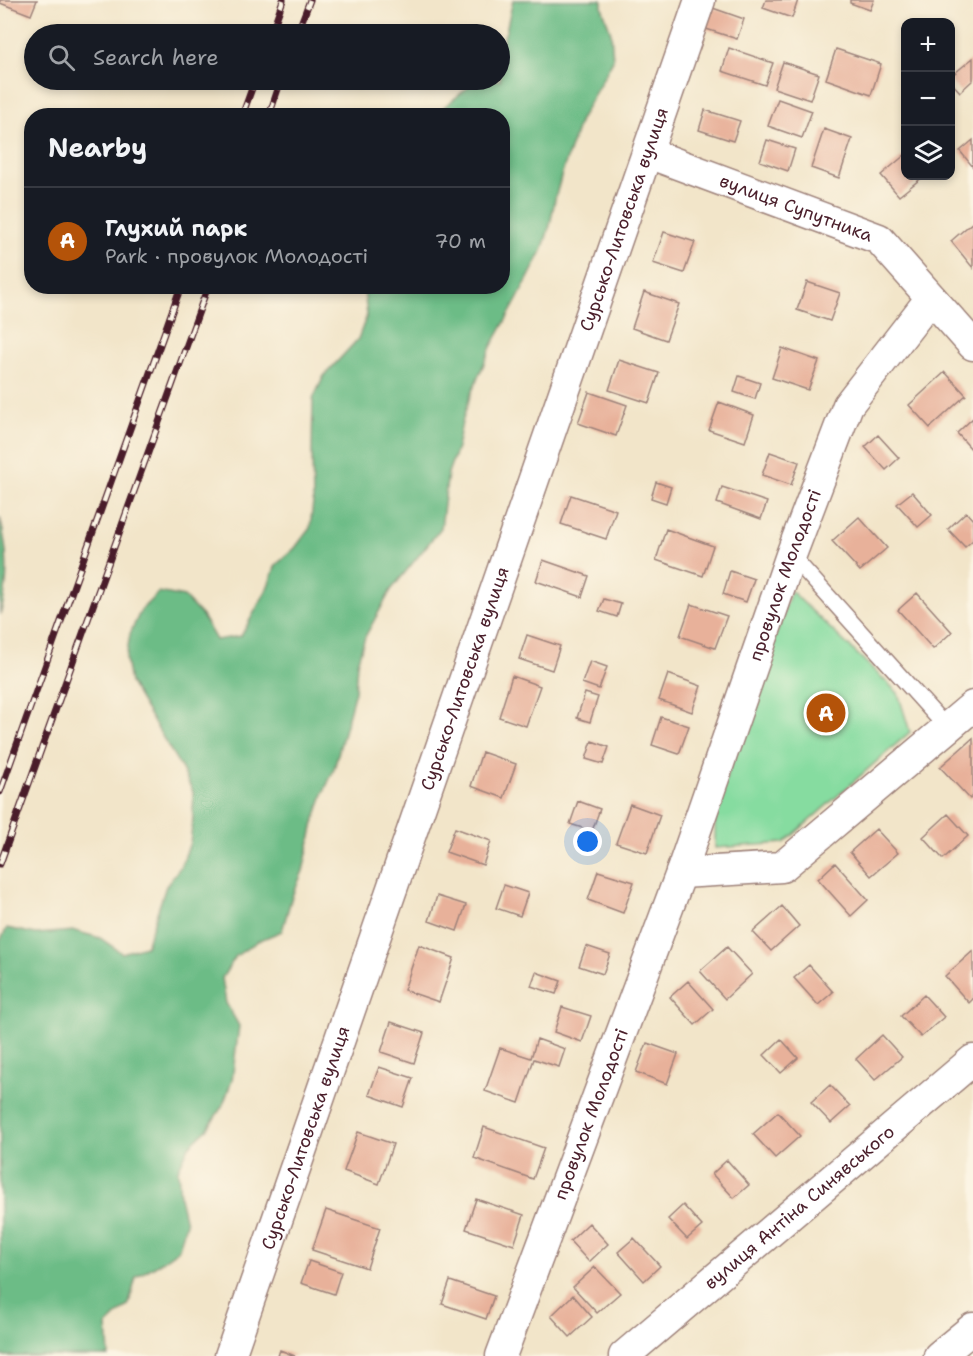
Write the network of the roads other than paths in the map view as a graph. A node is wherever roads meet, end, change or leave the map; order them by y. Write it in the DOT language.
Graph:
graph roads {
  1 [pos="700,0"];
  2 [pos="648,153"];
  3 [pos="930,298"];
  4 [pos="973,345"];
  5 [pos="791,555"];
  6 [pos="973,706"];
  7 [pos="947,728"];
  8 [pos="681,873"];
  9 [pos="973,1059"];
  10 [pos="973,1328"];
  11 [pos="230,1356"];
  12 [pos="501,1356"];
  13 [pos="624,1356"];
  14 [pos="939,1356"];
  1 -- 2 [label="street, Сурсько-Литовська вулиця"];
  2 -- 3 [label="street, вулиця Супутника"];
  2 -- 11 [label="street, Сурсько-Литовська вулиця"];
  3 -- 4 [label="street, вулиця Супутника"];
  3 -- 5 [label="street, провулок Молодості"];
  5 -- 7 [label="lane"];
  5 -- 8 [label="street, провулок Молодості"];
  6 -- 7 [label="street"];
  7 -- 8 [label="street"];
  8 -- 12 [label="street, провулок Молодості"];
  9 -- 13 [label="street, вулиця Антіна Синявського"];
  10 -- 14 [label="street"];
}
